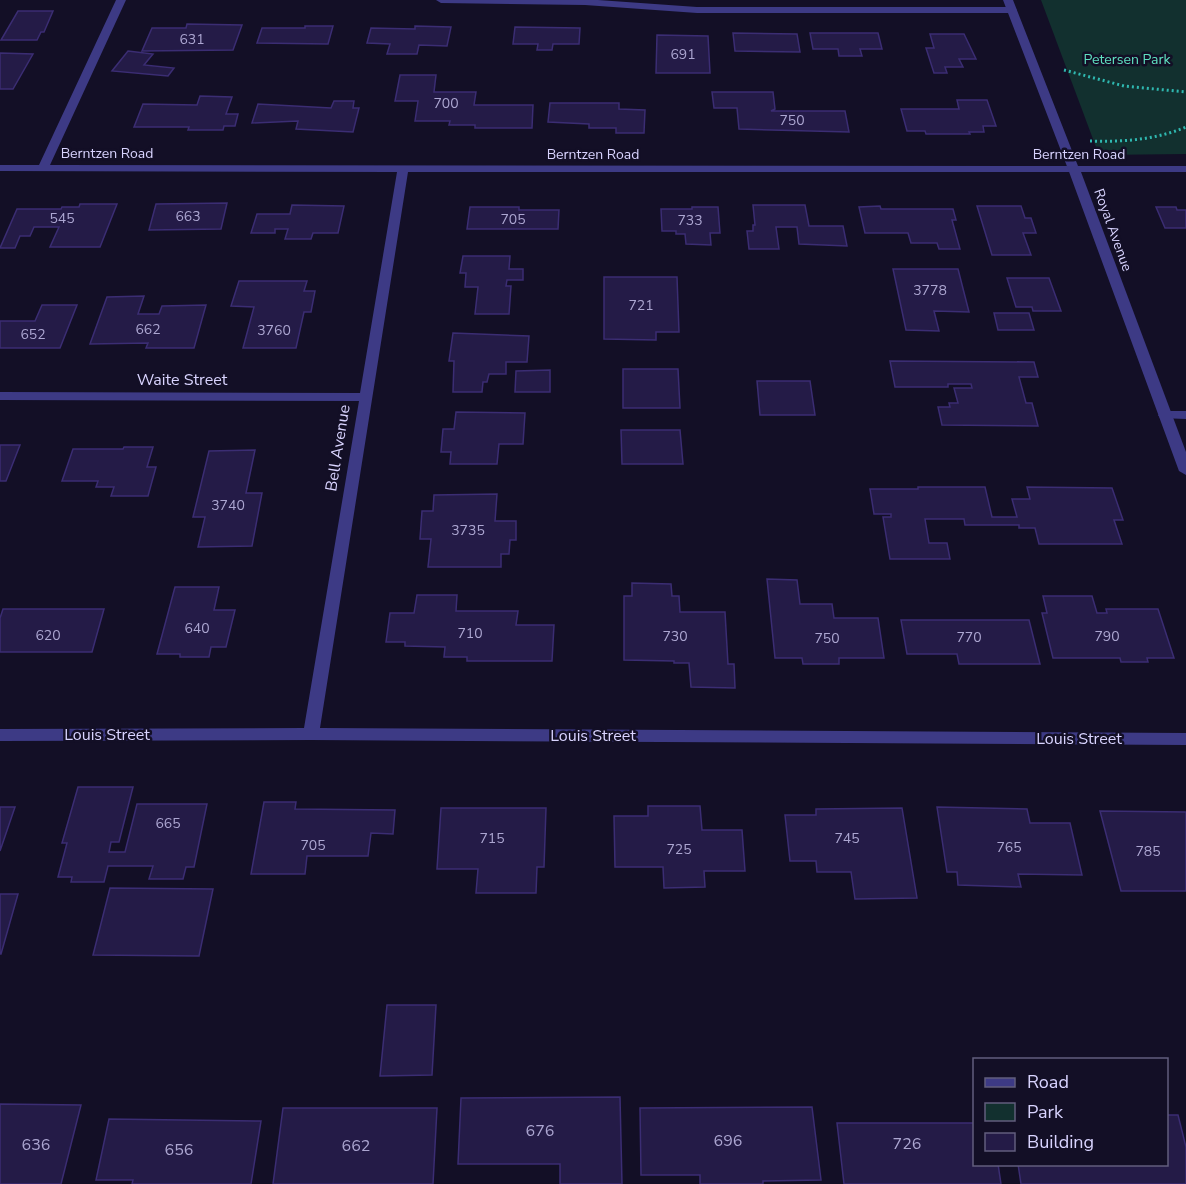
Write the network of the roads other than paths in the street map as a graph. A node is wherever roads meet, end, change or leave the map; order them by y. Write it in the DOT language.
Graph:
graph roads {
  1 [pos="122,0"];
  2 [pos="441,0"];
  3 [pos="1010,5"];
  4 [pos="0,168"];
  5 [pos="43,168"];
  6 [pos="403,169"];
  7 [pos="1074,169"];
  8 [pos="1186,169"];
  9 [pos="0,396"];
  10 [pos="365,397"];
  11 [pos="1165,415"];
  12 [pos="1186,415"];
  13 [pos="1186,471"];
  14 [pos="311,734"];
  15 [pos="0,735"];
  16 [pos="1186,739"];
  1 -- 5 [label="street"];
  2 -- 3 [label="street"];
  3 -- 7 [label="street, Royal Avenue"];
  4 -- 5 [label="street, Berntzen Road"];
  5 -- 6 [label="street, Berntzen Road"];
  6 -- 7 [label="street, Berntzen Road"];
  6 -- 10 [label="street, Bell Avenue"];
  7 -- 8 [label="street, Berntzen Road"];
  7 -- 11 [label="street, Royal Avenue"];
  9 -- 10 [label="street, Waite Street"];
  10 -- 14 [label="street, Bell Avenue"];
  11 -- 12 [label="street"];
  11 -- 13 [label="street, Royal Avenue"];
  14 -- 15 [label="street, Louis Street"];
  14 -- 16 [label="street, Louis Street"];
}
